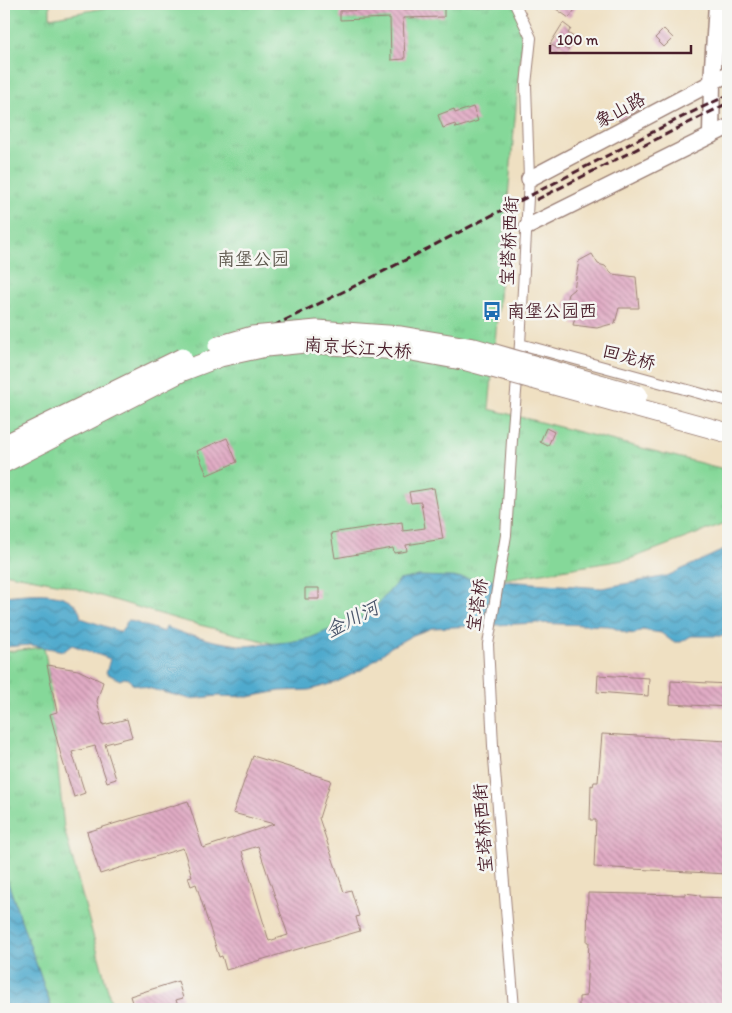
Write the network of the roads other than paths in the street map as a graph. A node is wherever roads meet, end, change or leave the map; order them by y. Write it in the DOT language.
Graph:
graph roads {
  1 [pos="515,4"];
  2 [pos="717,4"];
  3 [pos="728,74"];
  4 [pos="712,82"];
  5 [pos="728,127"];
  6 [pos="711,135"];
  7 [pos="529,179"];
  8 [pos="526,227"];
  9 [pos="520,344"];
  10 [pos="728,401"];
  11 [pos="728,420"];
  12 [pos="728,433"];
  13 [pos="4,445"];
  14 [pos="4,463"];
  15 [pos="499,572"];
  16 [pos="488,644"];
  17 [pos="514,1009"];
  1 -- 7 [label="street, 宝塔桥西街"];
  2 -- 4 [label="main road"];
  3 -- 4 [label="street, 象山路"];
  4 -- 6 [label="main road"];
  4 -- 7 [label="street, 象山路"];
  5 -- 6 [label="street"];
  6 -- 8 [label="street"];
  7 -- 8 [label="street, 宝塔桥西街"];
  8 -- 9 [label="street, 宝塔桥西街"];
  9 -- 10 [label="street, 回龙桥"];
  9 -- 15 [label="street, 宝塔桥西街"];
  11 -- 13 [label="highway, 南京长江大桥, bridge"];
  12 -- 14 [label="highway, 南京长江大桥, bridge"];
  15 -- 16 [label="street, 宝塔桥"];
  16 -- 17 [label="street, 宝塔桥西街"];
}
